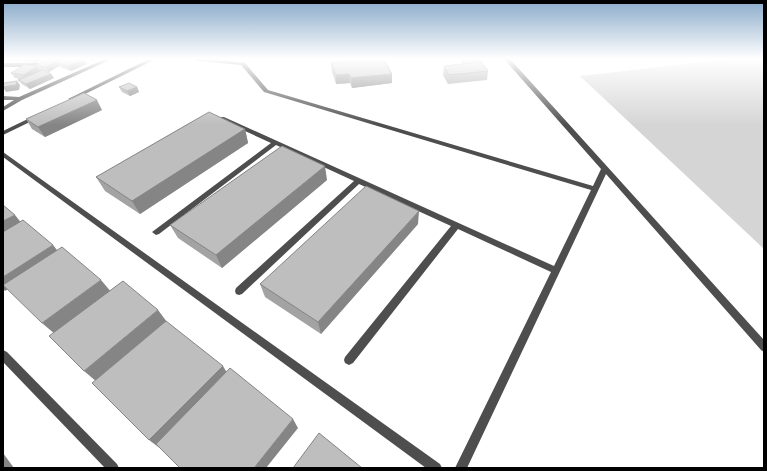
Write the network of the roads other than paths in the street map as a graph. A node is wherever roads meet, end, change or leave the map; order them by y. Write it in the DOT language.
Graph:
graph roads {
  1 [pos="60,81"];
  2 [pos="108,81"];
  3 [pos="257,81"];
  4 [pos="527,81"];
  5 [pos="3,98"];
  6 [pos="20,99"];
  7 [pos="67,101"];
  8 [pos="3,109"];
  9 [pos="39,115"];
  10 [pos="204,121"];
  11 [pos="3,133"];
  12 [pos="275,143"];
  13 [pos="3,154"];
  14 [pos="605,169"];
  15 [pos="358,181"];
  16 [pos="595,189"];
  17 [pos="456,226"];
  18 [pos="156,232"];
  19 [pos="556,271"];
  20 [pos="238,291"];
  21 [pos="764,347"];
  22 [pos="3,355"];
  23 [pos="349,360"];
  24 [pos="113,468"];
  25 [pos="436,468"];
  26 [pos="461,468"];
  1 -- 6 [label="street"];
  2 -- 7 [label="street"];
  3 -- 16 [label="street"];
  4 -- 14 [label="street"];
  5 -- 6 [label="street"];
  6 -- 8 [label="street"];
  9 -- 11 [label="street"];
  10 -- 12 [label="street"];
  12 -- 15 [label="street"];
  12 -- 18 [label="street"];
  13 -- 25 [label="street"];
  14 -- 16 [label="street"];
  14 -- 21 [label="street"];
  15 -- 17 [label="street"];
  15 -- 20 [label="street"];
  16 -- 19 [label="street"];
  17 -- 19 [label="street"];
  17 -- 23 [label="street"];
  19 -- 26 [label="street"];
  22 -- 24 [label="street"];
}
